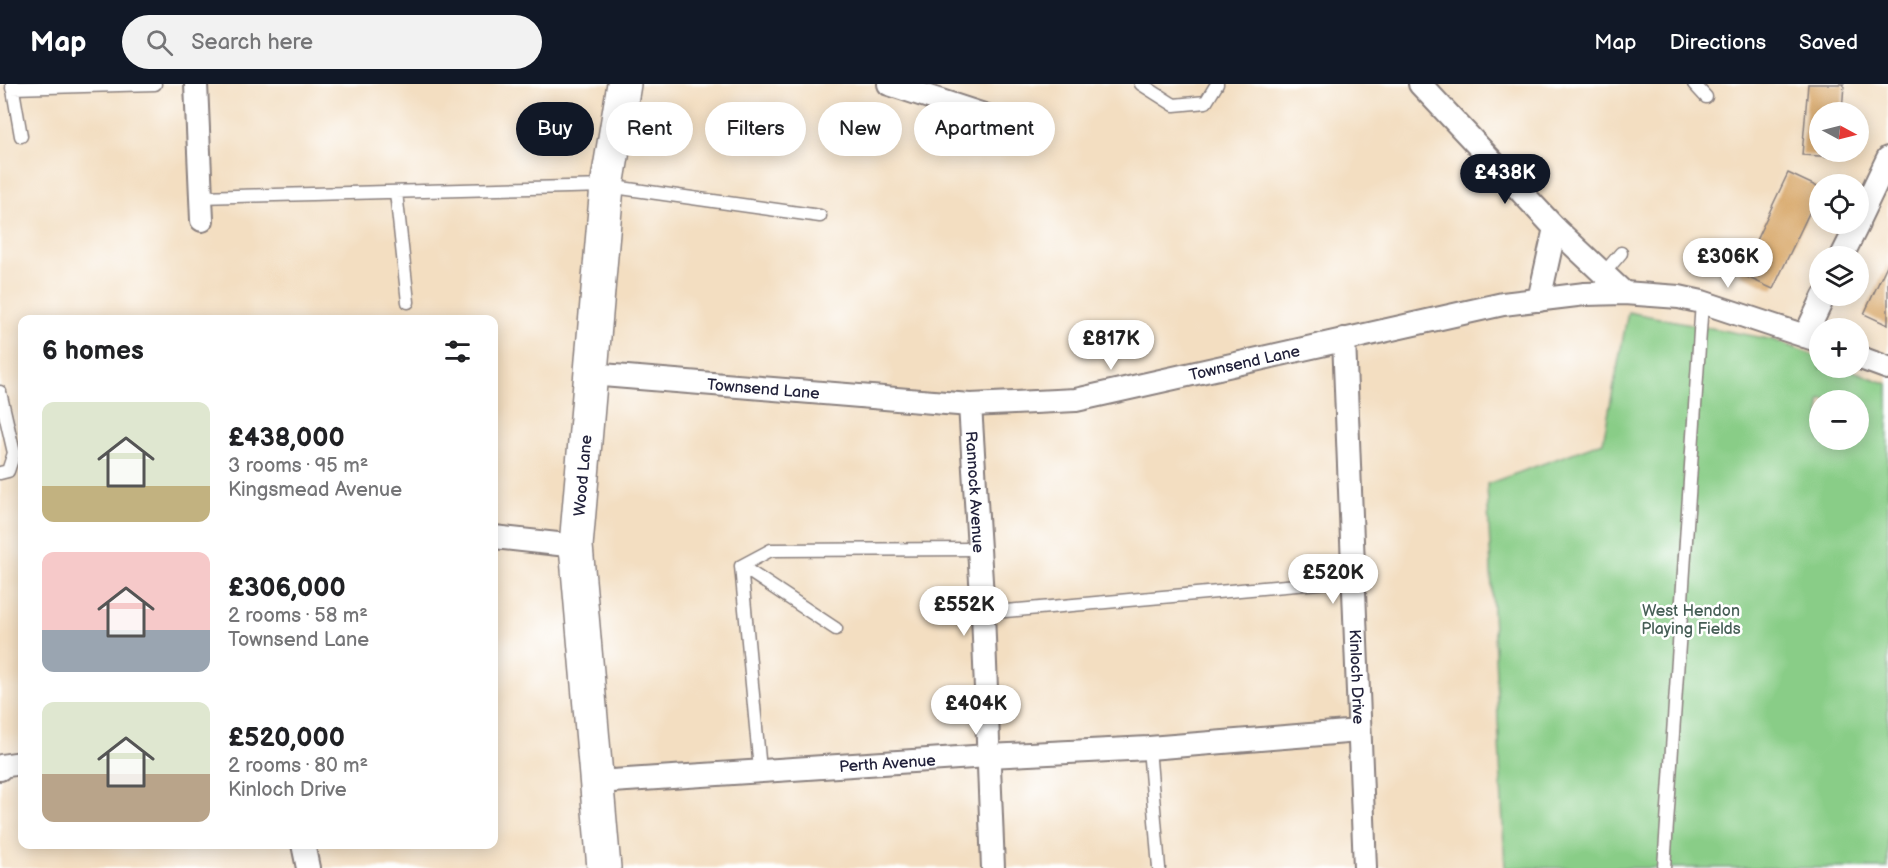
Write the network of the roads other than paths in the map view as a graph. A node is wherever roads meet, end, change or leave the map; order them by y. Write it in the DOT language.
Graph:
graph roads {
  1 [pos="155,84"];
  2 [pos="196,84"];
  3 [pos="889,84"];
  4 [pos="1141,84"];
  5 [pos="1217,84"];
  6 [pos="1420,84"];
  7 [pos="1694,84"];
  8 [pos="1707,84"];
  9 [pos="12,86"];
  10 [pos="616,89"];
  11 [pos="944,102"];
  12 [pos="21,136"];
  13 [pos="1888,158"];
  14 [pos="607,186"];
  15 [pos="396,192"];
  16 [pos="201,196"];
  17 [pos="1869,199"];
  18 [pos="820,216"];
  19 [pos="202,220"];
  20 [pos="1555,228"];
  21 [pos="1621,253"];
  22 [pos="1604,273"];
  23 [pos="1624,293"];
  24 [pos="1539,300"];
  25 [pos="408,302"];
  26 [pos="1702,302"];
  27 [pos="1809,338"];
  28 [pos="1344,339"];
  29 [pos="1869,361"];
  30 [pos="1888,368"];
  31 [pos="590,374"];
  32 [pos="0,392"];
  33 [pos="970,405"];
  34 [pos="0,473"];
  35 [pos="498,537"];
  36 [pos="576,546"];
  37 [pos="978,549"];
  38 [pos="741,566"];
  39 [pos="1352,580"];
  40 [pos="983,613"];
  41 [pos="836,629"];
  42 [pos="1359,731"];
  43 [pos="1149,748"];
  44 [pos="988,756"];
  45 [pos="18,764"];
  46 [pos="0,769"];
  47 [pos="760,770"];
  48 [pos="597,782"];
  49 [pos="304,849"];
  50 [pos="308,868"];
  51 [pos="604,868"];
  52 [pos="993,868"];
  53 [pos="1159,868"];
  54 [pos="1365,868"];
  55 [pos="1664,868"];
  1 -- 9 [label="lane"];
  2 -- 16 [label="street"];
  3 -- 11 [label="street"];
  4 -- 5 [label="lane"];
  6 -- 20 [label="street"];
  7 -- 8 [label="lane"];
  9 -- 12 [label="lane"];
  10 -- 14 [label="street, Wood Lane"];
  13 -- 17 [label="street"];
  14 -- 15 [label="lane"];
  14 -- 18 [label="lane"];
  14 -- 31 [label="street, Wood Lane"];
  15 -- 16 [label="lane"];
  15 -- 25 [label="lane"];
  16 -- 19 [label="street"];
  20 -- 22 [label="street"];
  20 -- 24 [label="street"];
  21 -- 22 [label="lane"];
  22 -- 23 [label="street"];
  23 -- 24 [label="street, Townsend Lane"];
  23 -- 26 [label="street, Townsend Lane"];
  24 -- 28 [label="street, Townsend Lane"];
  26 -- 27 [label="street, Townsend Lane"];
  26 -- 55 [label="lane"];
  28 -- 33 [label="street, Townsend Lane"];
  28 -- 39 [label="street, Kinloch Drive"];
  29 -- 30 [label="street"];
  31 -- 33 [label="street, Townsend Lane"];
  31 -- 36 [label="street, Wood Lane"];
  32 -- 34 [label="lane"];
  33 -- 37 [label="street, Rannock Avenue"];
  35 -- 36 [label="street"];
  36 -- 48 [label="street, Wood Lane"];
  37 -- 38 [label="lane"];
  37 -- 40 [label="street, Rannock Avenue"];
  38 -- 41 [label="lane"];
  38 -- 47 [label="lane"];
  39 -- 40 [label="lane"];
  39 -- 42 [label="street, Kinloch Drive"];
  40 -- 44 [label="street, Rannock Avenue"];
  42 -- 43 [label="street, Perth Avenue"];
  42 -- 54 [label="street, Kinloch Drive"];
  43 -- 44 [label="street, Perth Avenue"];
  43 -- 53 [label="lane"];
  44 -- 47 [label="street, Perth Avenue"];
  44 -- 52 [label="street, Rannock Avenue"];
  45 -- 46 [label="street"];
  47 -- 48 [label="street, Perth Avenue"];
  48 -- 51 [label="street, Wood Lane"];
  49 -- 50 [label="street"];
}
